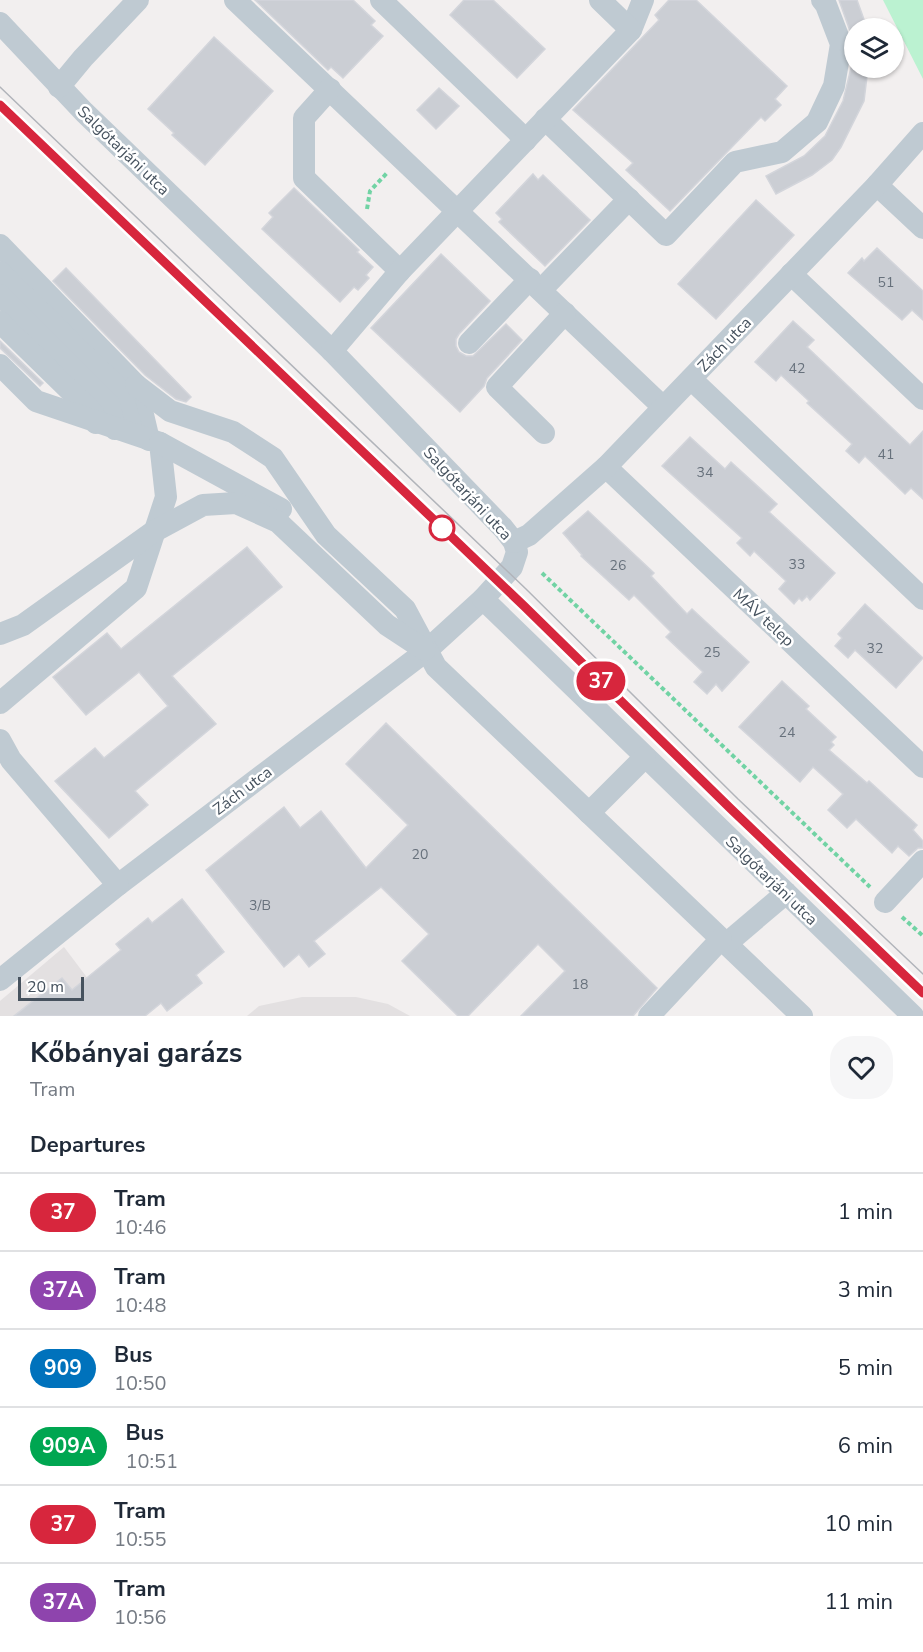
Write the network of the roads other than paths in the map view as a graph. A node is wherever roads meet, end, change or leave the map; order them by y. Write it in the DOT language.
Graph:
graph roads {
  1 [pos="138,0"];
  2 [pos="236,0"];
  3 [pos="381,0"];
  4 [pos="600,0"];
  5 [pos="643,0"];
  6 [pos="822,0"];
  7 [pos="0,23"];
  8 [pos="631,30"];
  9 [pos="59,87"];
  10 [pos="330,89"];
  11 [pos="545,119"];
  12 [pos="526,140"];
  13 [pos="920,143"];
  14 [pos="877,185"];
  15 [pos="629,199"];
  16 [pos="458,211"];
  17 [pos="923,228"];
  18 [pos="0,245"];
  19 [pos="400,271"];
  20 [pos="0,272"];
  21 [pos="791,274"];
  22 [pos="536,285"];
  23 [pos="0,295"];
  24 [pos="565,313"];
  25 [pos="0,322"];
  26 [pos="469,343"];
  27 [pos="332,351"];
  28 [pos="0,365"];
  29 [pos="691,379"];
  30 [pos="136,385"];
  31 [pos="923,399"];
  32 [pos="663,407"];
  33 [pos="544,433"];
  34 [pos="131,434"];
  35 [pos="606,467"];
  36 [pos="153,531"];
  37 [pos="326,535"];
  38 [pos="514,542"];
  39 [pos="483,599"];
  40 [pos="923,599"];
  41 [pos="0,634"];
  42 [pos="426,651"];
  43 [pos="0,703"];
  44 [pos="0,740"];
  45 [pos="645,757"];
  46 [pos="923,767"];
  47 [pos="589,813"];
  48 [pos="923,861"];
  49 [pos="118,885"];
  50 [pos="786,893"];
  51 [pos="885,902"];
  52 [pos="724,941"];
  53 [pos="0,980"];
  54 [pos="649,1016"];
  55 [pos="802,1016"];
  56 [pos="913,1016"];
  1 -- 9 [label="street"];
  2 -- 10 [label="street"];
  3 -- 12 [label="street"];
  4 -- 8 [label="street"];
  5 -- 8 [label="street"];
  6 -- 15 [label="street"];
  7 -- 9 [label="street, Salgótarjáni utca"];
  8 -- 11 [label="street"];
  9 -- 27 [label="street, Salgótarjáni utca"];
  10 -- 16 [label="street"];
  10 -- 19 [label="street"];
  11 -- 12 [label="street"];
  11 -- 15 [label="street"];
  12 -- 16 [label="street"];
  13 -- 14 [label="street, Zách utca"];
  14 -- 17 [label="street"];
  14 -- 21 [label="street, Zách utca"];
  15 -- 22 [label="street"];
  16 -- 19 [label="street"];
  16 -- 22 [label="street"];
  18 -- 30 [label="street"];
  19 -- 27 [label="street"];
  20 -- 34 [label="street"];
  21 -- 29 [label="street, Zách utca"];
  21 -- 31 [label="street"];
  22 -- 24 [label="street"];
  22 -- 26 [label="street"];
  23 -- 34 [label="street"];
  24 -- 32 [label="street"];
  24 -- 33 [label="street"];
  25 -- 34 [label="street"];
  27 -- 38 [label="street, Salgótarjáni utca"];
  28 -- 34 [label="street"];
  29 -- 32 [label="street, Zách utca"];
  29 -- 40 [label="street"];
  30 -- 34 [label="street"];
  30 -- 37 [label="street"];
  32 -- 35 [label="street, Zách utca"];
  34 -- 36 [label="street"];
  34 -- 37 [label="street"];
  35 -- 38 [label="street, Zách utca"];
  35 -- 46 [label="street, MÁV telep"];
  36 -- 41 [label="street"];
  36 -- 42 [label="street"];
  36 -- 43 [label="street"];
  37 -- 42 [label="street"];
  38 -- 39 [label="street, Salgótarjáni utca"];
  39 -- 42 [label="street, Zách utca"];
  39 -- 45 [label="street, Salgótarjáni utca"];
  42 -- 47 [label="street"];
  42 -- 49 [label="street, Zách utca"];
  44 -- 49 [label="street"];
  45 -- 47 [label="street"];
  45 -- 50 [label="street, Salgótarjáni utca"];
  47 -- 52 [label="street"];
  48 -- 51 [label="street"];
  49 -- 53 [label="street, Zách utca"];
  50 -- 52 [label="street"];
  50 -- 56 [label="street, Salgótarjáni utca"];
  52 -- 54 [label="street"];
  52 -- 55 [label="street"];
}
